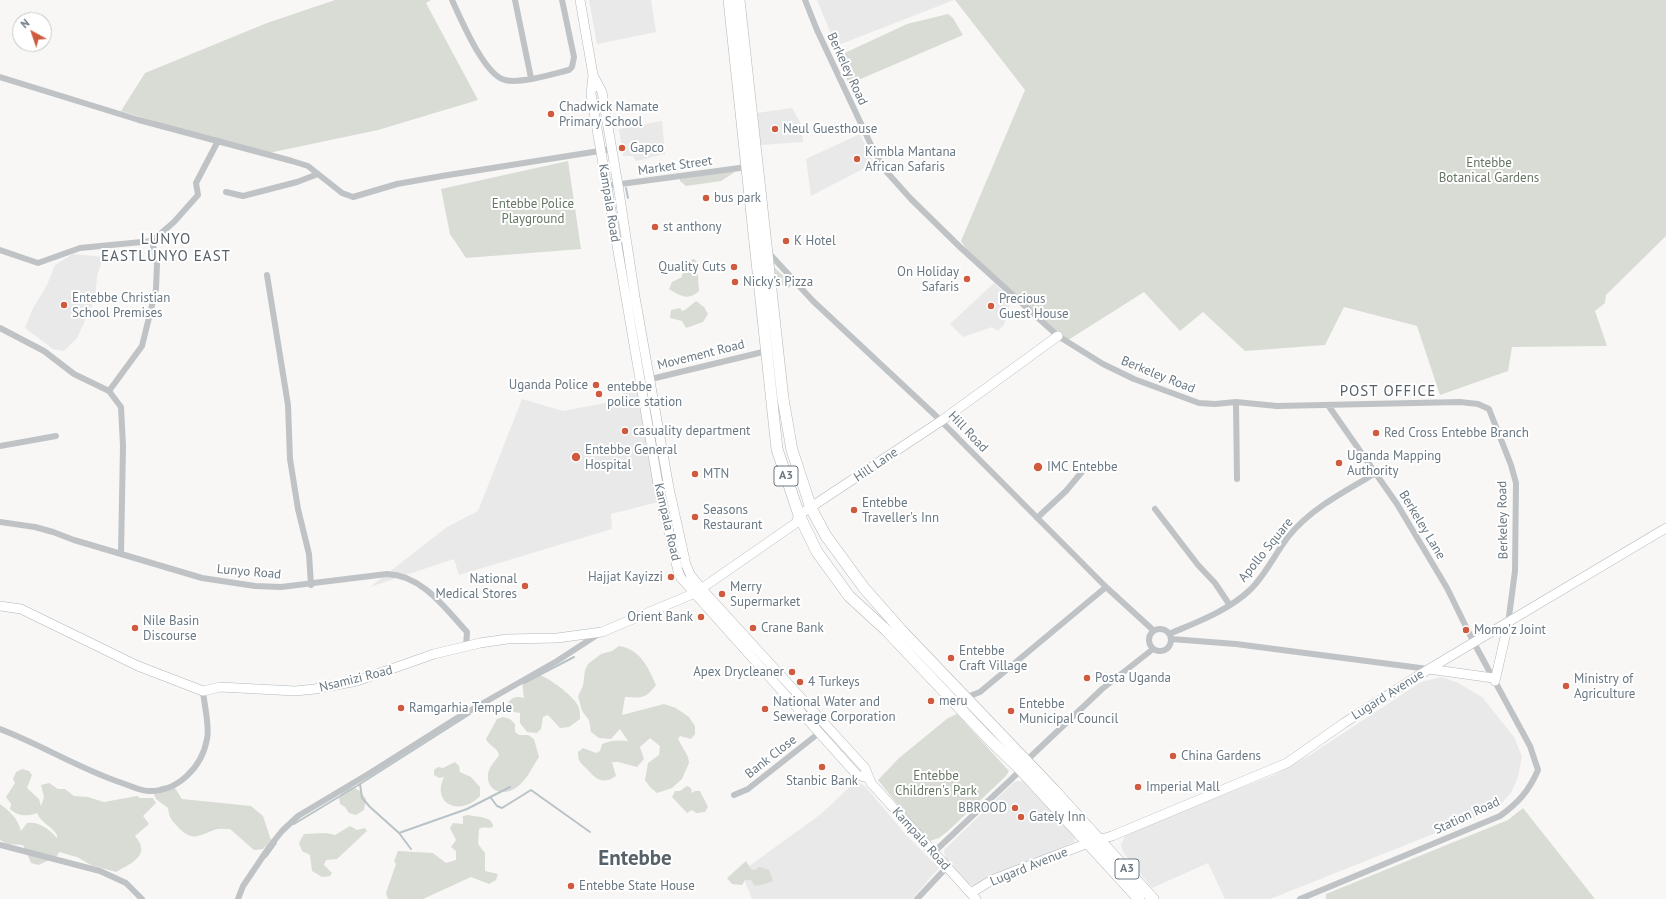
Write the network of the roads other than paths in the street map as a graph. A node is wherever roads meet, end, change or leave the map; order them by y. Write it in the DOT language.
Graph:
graph roads {
  1 [pos="452,0"];
  2 [pos="515,0"];
  3 [pos="562,0"];
  4 [pos="580,0"];
  5 [pos="728,0"];
  6 [pos="739,0"];
  7 [pos="805,0"];
  8 [pos="593,75"];
  9 [pos="0,77"];
  10 [pos="531,78"];
  11 [pos="218,141"];
  12 [pos="612,149"];
  13 [pos="601,152"];
  14 [pos="747,166"];
  15 [pos="318,174"];
  16 [pos="618,185"];
  17 [pos="606,186"];
  18 [pos="226,192"];
  19 [pos="152,241"];
  20 [pos="0,250"];
  21 [pos="766,250"];
  22 [pos="267,275"];
  23 [pos="0,328"];
  24 [pos="1058,336"];
  25 [pos="768,351"];
  26 [pos="651,380"];
  27 [pos="640,381"];
  28 [pos="109,391"];
  29 [pos="1236,402"];
  30 [pos="1328,405"];
  31 [pos="941,421"];
  32 [pos="56,436"];
  33 [pos="0,446"];
  34 [pos="1086,467"];
  35 [pos="1376,473"];
  36 [pos="1237,479"];
  37 [pos="669,488"];
  38 [pos="659,490"];
  39 [pos="811,508"];
  40 [pos="1155,509"];
  41 [pos="799,515"];
  42 [pos="1037,518"];
  43 [pos="0,522"];
  44 [pos="1666,528"];
  45 [pos="121,554"];
  46 [pos="312,585"];
  47 [pos="1106,587"];
  48 [pos="698,590"];
  49 [pos="1229,604"];
  50 [pos="0,606"];
  51 [pos="1508,624"];
  52 [pos="1153,630"];
  53 [pos="602,632"];
  54 [pos="1170,637"];
  55 [pos="1474,643"];
  56 [pos="466,647"];
  57 [pos="1153,649"];
  58 [pos="1429,669"];
  59 [pos="1494,680"];
  60 [pos="203,691"];
  61 [pos="965,698"];
  62 [pos="0,729"];
  63 [pos="819,733"];
  64 [pos="1023,765"];
  65 [pos="868,778"];
  66 [pos="734,795"];
  67 [pos="1100,840"];
  68 [pos="1088,843"];
  69 [pos="0,845"];
  70 [pos="933,853"];
  71 [pos="947,867"];
  72 [pos="974,896"];
  73 [pos="142,899"];
  74 [pos="238,899"];
  75 [pos="917,899"];
  76 [pos="1139,899"];
  77 [pos="1153,899"];
  78 [pos="1300,899"];
  1 -- 10 [label="street"];
  2 -- 10 [label="street"];
  3 -- 10 [label="street"];
  4 -- 8 [label="street, Kampala Road"];
  5 -- 14 [label="highway, A3"];
  6 -- 21 [label="highway, A3"];
  7 -- 24 [label="street, Berkeley Road"];
  8 -- 12 [label="street, Kampala Road"];
  8 -- 13 [label="street, Kampala Road"];
  9 -- 11 [label="street"];
  11 -- 15 [label="street"];
  11 -- 19 [label="street"];
  12 -- 13 [label="street"];
  12 -- 16 [label="street, Kampala Road"];
  13 -- 15 [label="street"];
  13 -- 17 [label="street, Kampala Road"];
  14 -- 16 [label="street, Market Street"];
  14 -- 25 [label="highway, A3"];
  15 -- 18 [label="street"];
  16 -- 17 [label="street, Market Street"];
  16 -- 26 [label="street, Kampala Road"];
  17 -- 27 [label="street, Kampala Road"];
  19 -- 20 [label="street"];
  19 -- 28 [label="street"];
  21 -- 31 [label="street, Hill Road"];
  21 -- 39 [label="highway, A3"];
  22 -- 46 [label="street"];
  23 -- 28 [label="street"];
  24 -- 29 [label="street, Berkeley Road"];
  24 -- 31 [label="street, Hill Lane"];
  25 -- 26 [label="street, Movement Road"];
  25 -- 41 [label="highway, A3"];
  26 -- 27 [label="street, Movement Road"];
  26 -- 37 [label="street, Kampala Road"];
  27 -- 38 [label="street, Kampala Road"];
  28 -- 45 [label="street"];
  29 -- 30 [label="street, Berkeley Road"];
  29 -- 36 [label="street"];
  30 -- 35 [label="street, Berkeley Lane"];
  30 -- 51 [label="street, Berkeley Road"];
  31 -- 39 [label="street, Hill Lane"];
  31 -- 42 [label="street, Hill Road"];
  32 -- 33 [label="street"];
  34 -- 42 [label="street"];
  35 -- 49 [label="street, Apollo Square"];
  35 -- 55 [label="street, Berkeley Lane"];
  37 -- 38 [label="street"];
  37 -- 48 [label="street, Kampala Road"];
  38 -- 48 [label="street, Kampala Road"];
  39 -- 41 [label="street, Hill Lane"];
  39 -- 61 [label="highway, A3"];
  40 -- 49 [label="street"];
  41 -- 48 [label="street, Hill Lane"];
  41 -- 64 [label="highway, A3"];
  42 -- 47 [label="street, Hill Road"];
  43 -- 45 [label="street, Lunyo Road"];
  44 -- 51 [label="street, Lugard Avenue"];
  45 -- 46 [label="street, Lunyo Road"];
  46 -- 56 [label="street, Lunyo Road"];
  47 -- 52 [label="street, Hill Road"];
  47 -- 61 [label="street"];
  48 -- 53 [label="street, Nsamizi Road"];
  48 -- 63 [label="street, Kampala Road"];
  48 -- 65 [label="street, Kampala Road"];
  49 -- 54 [label="street, Apollo Square"];
  50 -- 60 [label="street"];
  51 -- 55 [label="street, Lugard Avenue"];
  51 -- 59 [label="street"];
  52 -- 54 [label="street"];
  52 -- 57 [label="street"];
  53 -- 56 [label="street, Nsamizi Road"];
  53 -- 74 [label="street"];
  54 -- 57 [label="street"];
  54 -- 58 [label="street"];
  55 -- 58 [label="street, Lugard Avenue"];
  55 -- 59 [label="street, Station Road"];
  56 -- 60 [label="street, Nsamizi Road"];
  57 -- 64 [label="street"];
  58 -- 59 [label="street"];
  58 -- 67 [label="street, Lugard Avenue"];
  59 -- 78 [label="street, Station Road"];
  60 -- 62 [label="street"];
  61 -- 64 [label="highway, A3"];
  63 -- 65 [label="street, Kampala Road"];
  63 -- 66 [label="street, Bank Close"];
  64 -- 67 [label="highway, A3"];
  64 -- 68 [label="highway, A3"];
  64 -- 70 [label="street"];
  65 -- 70 [label="street, Kampala Road"];
  67 -- 68 [label="street, Lugard Avenue"];
  67 -- 77 [label="highway, A3"];
  68 -- 72 [label="street, Lugard Avenue"];
  68 -- 76 [label="highway, A3"];
  69 -- 73 [label="street"];
  70 -- 71 [label="street, Kampala Road"];
  71 -- 72 [label="street, Kampala Road"];
  71 -- 75 [label="street"];
}
